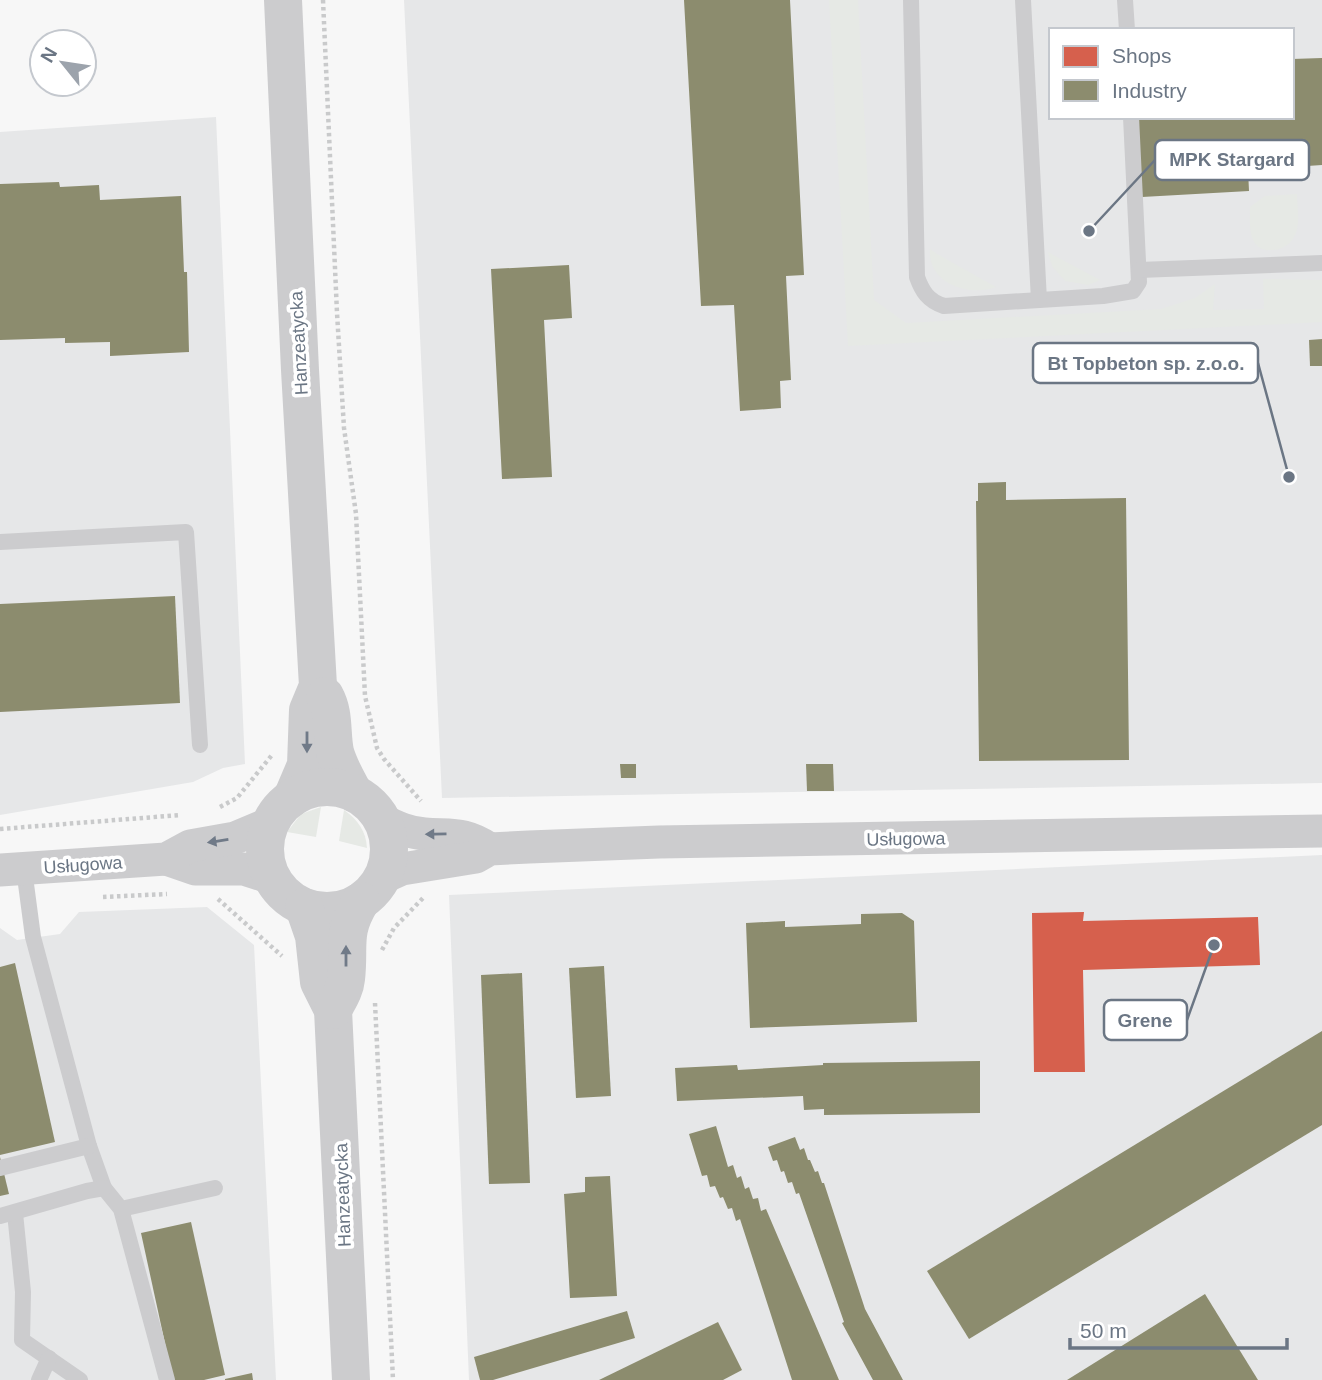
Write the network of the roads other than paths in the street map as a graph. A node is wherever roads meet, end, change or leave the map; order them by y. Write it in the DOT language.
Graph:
graph roads {
  1 [pos="283,0"];
  2 [pos="911,0"];
  3 [pos="1023,0"];
  4 [pos="1125,0"];
  5 [pos="1127,28"];
  6 [pos="1131,119"];
  7 [pos="1322,263"];
  8 [pos="1139,270"];
  9 [pos="1039,300"];
  10 [pos="0,542"];
  11 [pos="318,686"];
  12 [pos="200,746"];
  13 [pos="354,793"];
  14 [pos="282,811"];
  15 [pos="382,820"];
  16 [pos="1322,831"];
  17 [pos="204,841"];
  18 [pos="436,849"];
  19 [pos="12,870"];
  20 [pos="272,878"];
  21 [pos="371,890"];
  22 [pos="304,907"];
  23 [pos="333,1010"];
  24 [pos="89,1146"];
  25 [pos="0,1168"];
  26 [pos="104,1188"];
  27 [pos="215,1188"];
  28 [pos="121,1209"];
  29 [pos="8,1215"];
  30 [pos="49,1358"];
  31 [pos="39,1380"];
  32 [pos="80,1380"];
  33 [pos="167,1380"];
  34 [pos="351,1380"];
  1 -- 11 [label="street, Hanzeatycka"];
  2 -- 9 [label="lane"];
  3 -- 9 [label="lane"];
  4 -- 5 [label="lane"];
  6 -- 8 [label="lane"];
  7 -- 8 [label="lane"];
  8 -- 9 [label="lane"];
  10 -- 12 [label="lane"];
  11 -- 13 [label="street, Hanzeatycka"];
  11 -- 14 [label="street, Hanzeatycka, one-way"];
  13 -- 14 [label="street"];
  13 -- 15 [label="street"];
  14 -- 17 [label="street, Usługowa, one-way"];
  14 -- 20 [label="street"];
  15 -- 18 [label="street, Usługowa"];
  15 -- 21 [label="street"];
  16 -- 18 [label="street, Usługowa"];
  17 -- 19 [label="street, Usługowa"];
  17 -- 20 [label="street, Usługowa"];
  18 -- 21 [label="street, Usługowa"];
  19 -- 24 [label="lane"];
  20 -- 22 [label="street"];
  21 -- 22 [label="street"];
  23 -- 21 [label="street, Hanzeatycka, one-way"];
  22 -- 23 [label="street, Hanzeatycka"];
  23 -- 34 [label="street, Hanzeatycka"];
  24 -- 25 [label="lane"];
  24 -- 26 [label="lane"];
  26 -- 28 [label="lane"];
  26 -- 29 [label="lane"];
  27 -- 28 [label="lane"];
  28 -- 33 [label="lane"];
  29 -- 30 [label="lane"];
  30 -- 31 [label="lane"];
  30 -- 32 [label="lane"];
}
